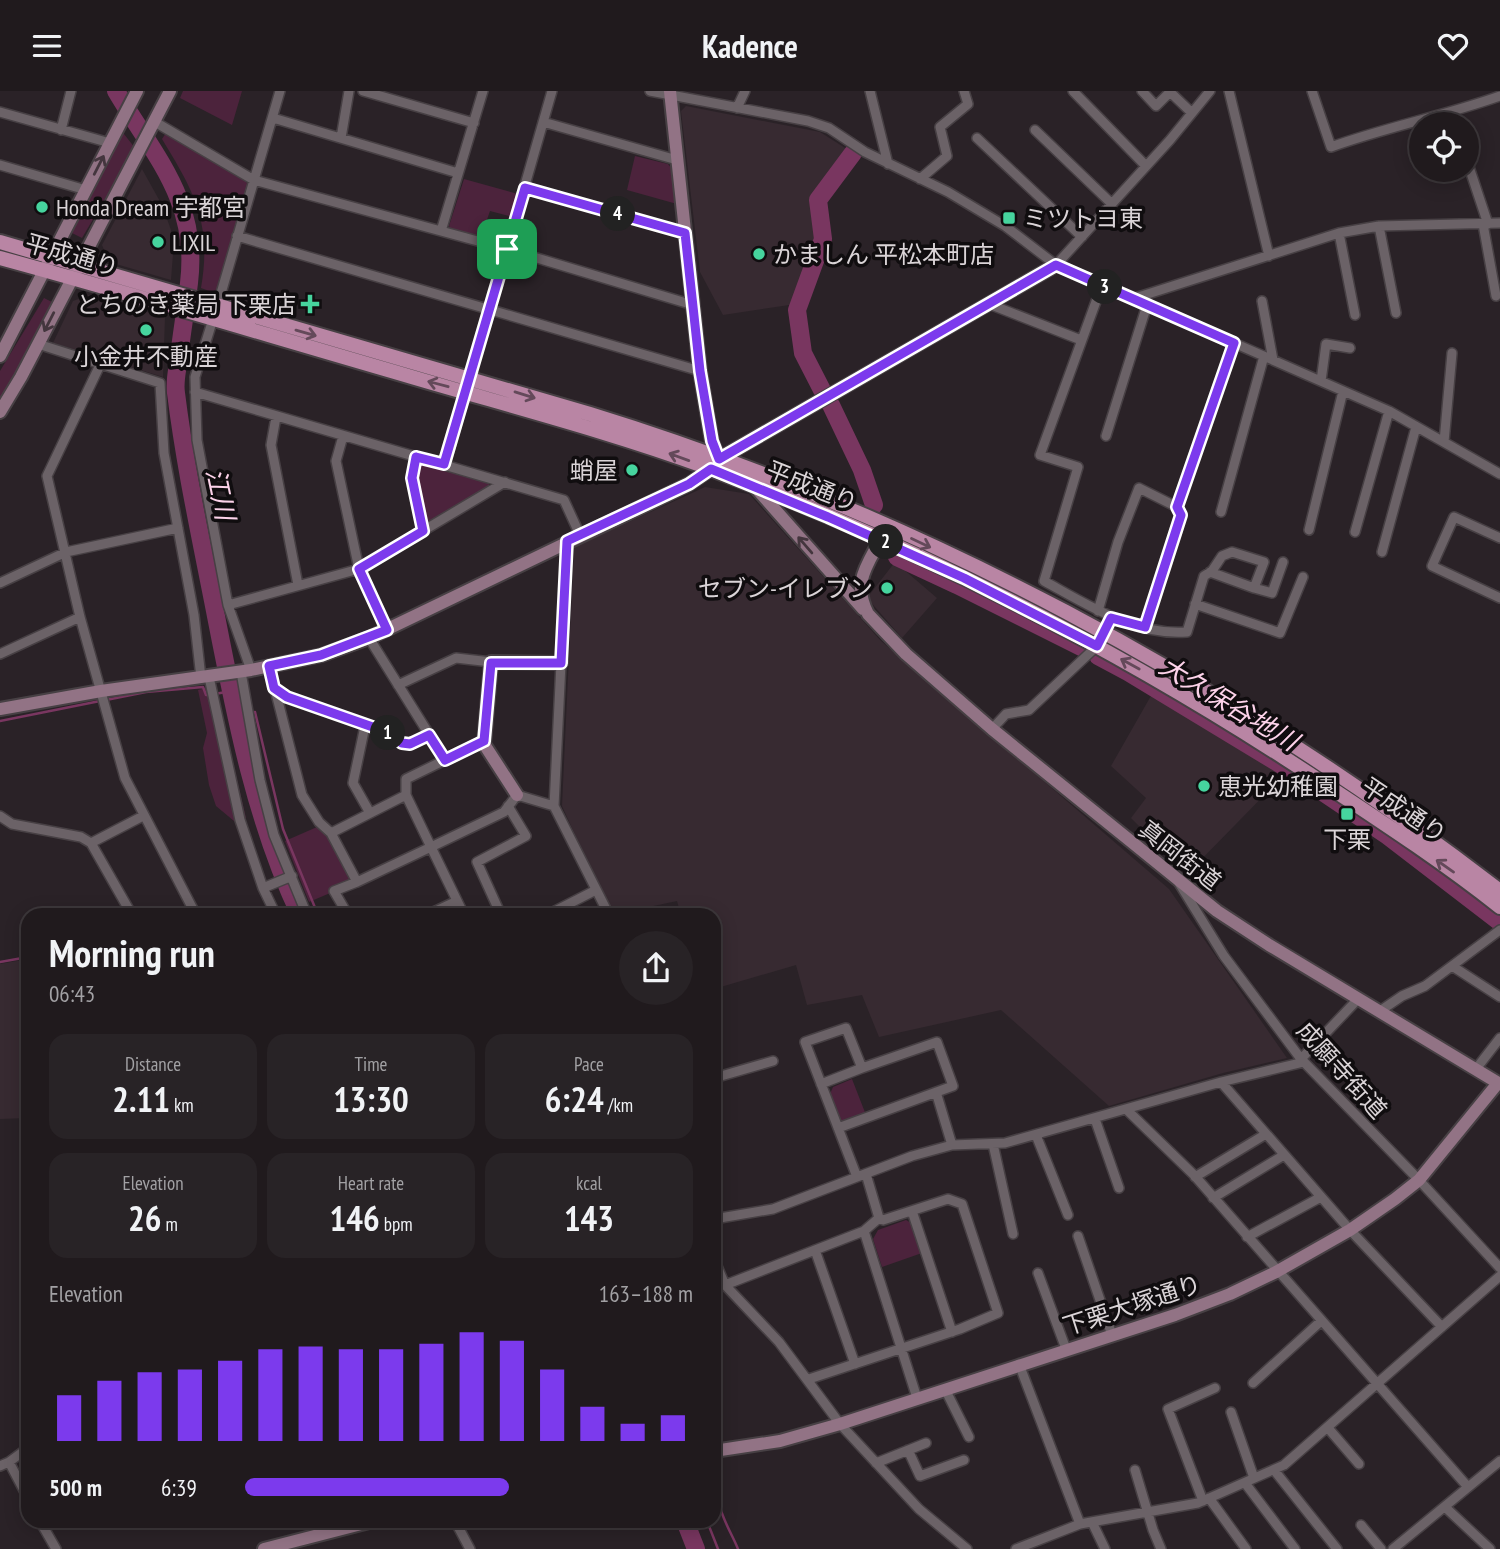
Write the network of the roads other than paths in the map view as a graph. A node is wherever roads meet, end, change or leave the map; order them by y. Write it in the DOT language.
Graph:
graph roads {
  1 [pos="71,91"];
  2 [pos="170,91"];
  3 [pos="280,91"];
  4 [pos="349,91"];
  5 [pos="363,91"];
  6 [pos="483,91"];
  7 [pos="552,91"];
  8 [pos="650,91"];
  9 [pos="745,91"];
  10 [pos="870,91"];
  11 [pos="964,91"];
  12 [pos="1073,91"];
  13 [pos="1142,91"];
  14 [pos="1210,91"];
  15 [pos="1229,91"];
  16 [pos="1312,91"];
  17 [pos="670,93"];
  18 [pos="135,94"];
  19 [pos="1500,96"];
  20 [pos="737,108"];
  21 [pos="0,112"];
  22 [pos="1454,112"];
  23 [pos="1192,113"];
  24 [pos="272,118"];
  25 [pos="543,122"];
  26 [pos="474,123"];
  27 [pos="1409,123"];
  28 [pos="154,124"];
  29 [pos="61,130"];
  30 [pos="1035,130"];
  31 [pos="341,138"];
  32 [pos="977,138"];
  33 [pos="110,143"];
  34 [pos="677,160"];
  35 [pos="888,164"];
  36 [pos="0,165"];
  37 [pos="1146,166"];
  38 [pos="458,173"];
  39 [pos="920,179"];
  40 [pos="254,180"];
  41 [pos="1473,182"];
  42 [pos="525,188"];
  43 [pos="86,190"];
  44 [pos="1112,204"];
  45 [pos="1500,223"];
  46 [pos="1486,224"];
  47 [pos="1379,226"];
  48 [pos="441,231"];
  49 [pos="685,233"];
  50 [pos="1339,233"];
  51 [pos="237,236"];
  52 [pos="1082,236"];
  53 [pos="0,242"];
  54 [pos="507,249"];
  55 [pos="1269,256"];
  56 [pos="0,258"];
  57 [pos="48,263"];
  58 [pos="1056,265"];
  59 [pos="75,272"];
  60 [pos="1102,285"];
  61 [pos="1496,296"];
  62 [pos="1132,299"];
  63 [pos="1262,301"];
  64 [pos="989,304"];
  65 [pos="693,305"];
  66 [pos="1147,305"];
  67 [pos="490,309"];
  68 [pos="215,313"];
  69 [pos="1396,313"];
  70 [pos="1355,315"];
  71 [pos="4,339"];
  72 [pos="1081,340"];
  73 [pos="1234,343"];
  74 [pos="38,344"];
  75 [pos="1350,348"];
  76 [pos="1452,353"];
  77 [pos="0,356"];
  78 [pos="1269,358"];
  79 [pos="100,365"];
  80 [pos="700,371"];
  81 [pos="1321,381"];
  82 [pos="467,385"];
  83 [pos="1343,391"];
  84 [pos="195,392"];
  85 [pos="1389,411"];
  86 [pos="0,412"];
  87 [pos="276,417"];
  88 [pos="1416,427"];
  89 [pos="344,436"];
  90 [pos="1106,436"];
  91 [pos="1444,442"];
  92 [pos="416,457"];
  93 [pos="444,464"];
  94 [pos="715,464"];
  95 [pos="1500,474"];
  96 [pos="505,482"];
  97 [pos="755,488"];
  98 [pos="1177,507"];
  99 [pos="1221,512"];
  100 [pos="178,528"];
  101 [pos="1309,530"];
  102 [pos="423,531"];
  103 [pos="1355,532"];
  104 [pos="883,533"];
  105 [pos="580,535"];
  106 [pos="1500,538"];
  107 [pos="567,541"];
  108 [pos="66,552"];
  109 [pos="1382,552"];
  110 [pos="1283,562"];
  111 [pos="359,569"];
  112 [pos="1210,572"];
  113 [pos="1303,577"];
  114 [pos="0,583"];
  115 [pos="299,585"];
  116 [pos="1254,588"];
  117 [pos="1500,598"];
  118 [pos="1195,604"];
  119 [pos="228,605"];
  120 [pos="1098,611"];
  121 [pos="868,614"];
  122 [pos="80,617"];
  123 [pos="1111,618"];
  124 [pos="1145,627"];
  125 [pos="387,630"];
  126 [pos="1104,632"];
  127 [pos="369,638"];
  128 [pos="1097,646"];
  129 [pos="0,654"];
  130 [pos="491,663"];
  131 [pos="561,663"];
  132 [pos="269,666"];
  133 [pos="243,671"];
  134 [pos="207,677"];
  135 [pos="398,685"];
  136 [pos="274,688"];
  137 [pos="101,691"];
  138 [pos="0,709"];
  139 [pos="365,726"];
  140 [pos="992,729"];
  141 [pos="429,735"];
  142 [pos="484,741"];
  143 [pos="445,760"];
  144 [pos="406,795"];
  145 [pos="517,795"];
  146 [pos="508,806"];
  147 [pos="554,806"];
  148 [pos="370,813"];
  149 [pos="0,816"];
  150 [pos="143,816"];
  151 [pos="331,833"];
  152 [pos="90,843"];
  153 [pos="431,847"];
  154 [pos="292,876"];
  155 [pos="1177,880"];
  156 [pos="357,882"];
  157 [pos="263,888"];
  158 [pos="596,890"];
  159 [pos="1500,891"];
  160 [pos="457,901"];
  161 [pos="1500,907"];
  162 [pos="128,908"];
  163 [pos="192,908"];
  164 [pos="273,908"];
  165 [pos="303,908"];
  166 [pos="344,908"];
  167 [pos="442,908"];
  168 [pos="460,908"];
  169 [pos="498,908"];
  170 [pos="561,908"];
  171 [pos="605,908"];
  172 [pos="1500,930"];
  173 [pos="1452,966"];
  174 [pos="1500,997"];
  175 [pos="1359,998"];
  176 [pos="1380,1011"];
  177 [pos="1500,1038"];
  178 [pos="1302,1060"];
  179 [pos="772,1061"];
  180 [pos="862,1068"];
  181 [pos="1476,1069"];
  182 [pos="721,1075"];
  183 [pos="1221,1082"];
  184 [pos="1499,1083"];
  185 [pos="821,1084"];
  186 [pos="936,1092"];
  187 [pos="1127,1110"];
  188 [pos="1095,1119"];
  189 [pos="838,1129"];
  190 [pos="1266,1134"];
  191 [pos="1036,1135"];
  192 [pos="952,1145"];
  193 [pos="993,1145"];
  194 [pos="1284,1155"];
  195 [pos="861,1175"];
  196 [pos="1195,1177"];
  197 [pos="1419,1180"];
  198 [pos="1119,1188"];
  199 [pos="1321,1197"];
  200 [pos="1213,1198"];
  201 [pos="912,1211"];
  202 [pos="1068,1215"];
  203 [pos="721,1218"];
  204 [pos="879,1218"];
  205 [pos="1350,1230"];
  206 [pos="864,1231"];
  207 [pos="1013,1234"];
  208 [pos="1078,1236"];
  209 [pos="1247,1237"];
  210 [pos="816,1250"];
  211 [pos="1500,1268"];
  212 [pos="1276,1272"];
  213 [pos="1038,1273"];
  214 [pos="721,1276"];
  215 [pos="1500,1276"];
  216 [pos="725,1285"];
  217 [pos="1321,1321"];
  218 [pos="1442,1327"];
  219 [pos="952,1332"];
  220 [pos="1112,1335"];
  221 [pos="901,1349"];
  222 [pos="1066,1349"];
  223 [pos="855,1364"];
  224 [pos="1019,1364"];
  225 [pos="809,1380"];
  226 [pos="1252,1383"];
  227 [pos="1377,1384"];
  228 [pos="1214,1388"];
  229 [pos="945,1389"];
  230 [pos="917,1398"];
  231 [pos="1231,1412"];
  232 [pos="840,1424"];
  233 [pos="1328,1427"];
  234 [pos="969,1437"];
  235 [pos="926,1443"];
  236 [pos="721,1450"];
  237 [pos="908,1450"];
  238 [pos="21,1453"];
  239 [pos="964,1459"];
  240 [pos="1500,1461"];
  241 [pos="876,1463"];
  242 [pos="4,1464"];
  243 [pos="1359,1464"];
  244 [pos="1274,1469"];
  245 [pos="1135,1470"];
  246 [pos="1249,1481"];
  247 [pos="1468,1487"];
  248 [pos="21,1488"];
  249 [pos="1206,1500"];
  250 [pos="1445,1507"];
  251 [pos="1148,1512"];
  252 [pos="1092,1522"];
  253 [pos="1080,1524"];
  254 [pos="1360,1525"];
  255 [pos="44,1528"];
  256 [pos="346,1528"];
  257 [pos="459,1528"];
  258 [pos="56,1549"];
  259 [pos="264,1549"];
  260 [pos="470,1549"];
  261 [pos="967,1549"];
  262 [pos="1016,1549"];
  263 [pos="1105,1549"];
  264 [pos="1161,1549"];
  265 [pos="1246,1549"];
  266 [pos="1295,1549"];
  267 [pos="1337,1549"];
  268 [pos="1381,1549"];
  269 [pos="1393,1549"];
  270 [pos="1490,1549"];
  1 -- 29 [label="street"];
  2 -- 28 [label="street"];
  3 -- 24 [label="street"];
  4 -- 31 [label="street"];
  5 -- 26 [label="street"];
  6 -- 26 [label="street"];
  7 -- 25 [label="street"];
  8 -- 17 [label="street"];
  9 -- 20 [label="street"];
  10 -- 35 [label="street"];
  11 -- 39 [label="street"];
  12 -- 37 [label="street"];
  13 -- 23 [label="street"];
  14 -- 23 [label="street"];
  15 -- 55 [label="street"];
  16 -- 27 [label="street"];
  17 -- 20 [label="street"];
  17 -- 34 [label="street"];
  18 -- 33 [label="street"];
  19 -- 22 [label="street"];
  20 -- 35 [label="street"];
  21 -- 29 [label="street"];
  23 -- 37 [label="street"];
  24 -- 31 [label="street"];
  24 -- 40 [label="street"];
  25 -- 34 [label="street"];
  25 -- 42 [label="street"];
  26 -- 38 [label="street"];
  28 -- 40 [label="street"];
  28 -- 59 [label="street"];
  29 -- 33 [label="street"];
  30 -- 44 [label="street"];
  31 -- 38 [label="street"];
  32 -- 52 [label="street"];
  43 -- 33 [label="street, one-way"];
  34 -- 49 [label="street"];
  35 -- 39 [label="street"];
  36 -- 43 [label="street"];
  37 -- 44 [label="street"];
  38 -- 48 [label="street"];
  39 -- 58 [label="street"];
  40 -- 48 [label="street"];
  40 -- 51 [label="street"];
  41 -- 46 [label="street"];
  42 -- 49 [label="street"];
  42 -- 54 [label="street"];
  43 -- 57 [label="street"];
  44 -- 52 [label="street"];
  45 -- 46 [label="street"];
  46 -- 47 [label="street"];
  46 -- 61 [label="street"];
  47 -- 50 [label="street"];
  47 -- 69 [label="street"];
  48 -- 54 [label="street"];
  49 -- 65 [label="street"];
  50 -- 55 [label="street"];
  50 -- 70 [label="street"];
  51 -- 67 [label="street"];
  51 -- 68 [label="street"];
  52 -- 58 [label="street"];
  53 -- 57 [label="main road, 平成通り"];
  54 -- 65 [label="street"];
  54 -- 67 [label="street"];
  55 -- 62 [label="street"];
  56 -- 57 [label="main road, 平成通り"];
  57 -- 59 [label="main road, 平成通り"];
  57 -- 71 [label="street"];
  58 -- 60 [label="street"];
  58 -- 64 [label="street"];
  59 -- 68 [label="main road, 平成通り"];
  59 -- 74 [label="street, one-way"];
  60 -- 62 [label="street"];
  60 -- 72 [label="street"];
  62 -- 66 [label="street"];
  63 -- 78 [label="street"];
  64 -- 72 [label="street"];
  64 -- 94 [label="street"];
  65 -- 80 [label="street"];
  66 -- 73 [label="street"];
  66 -- 90 [label="street"];
  67 -- 80 [label="street"];
  67 -- 82 [label="street"];
  68 -- 82 [label="main road, 平成通り"];
  68 -- 84 [label="street"];
  71 -- 77 [label="street"];
  72 -- 120 [label="street"];
  73 -- 78 [label="street"];
  73 -- 98 [label="street"];
  74 -- 79 [label="street"];
  74 -- 86 [label="street"];
  75 -- 81 [label="street"];
  76 -- 91 [label="street"];
  78 -- 81 [label="street"];
  78 -- 99 [label="street"];
  79 -- 100 [label="street"];
  79 -- 108 [label="street"];
  80 -- 94 [label="street"];
  81 -- 83 [label="street"];
  82 -- 93 [label="street"];
  82 -- 94 [label="main road, 平成通り"];
  83 -- 85 [label="street"];
  83 -- 101 [label="street"];
  84 -- 87 [label="street"];
  84 -- 119 [label="street"];
  85 -- 88 [label="street"];
  85 -- 103 [label="street"];
  87 -- 89 [label="street"];
  87 -- 115 [label="street"];
  88 -- 91 [label="street"];
  88 -- 109 [label="street"];
  89 -- 92 [label="street"];
  89 -- 111 [label="street"];
  91 -- 95 [label="street"];
  92 -- 93 [label="street"];
  92 -- 102 [label="street"];
  93 -- 96 [label="street"];
  94 -- 97 [label="main road, 平成通り"];
  94 -- 104 [label="main road, 平成通り"];
  94 -- 105 [label="street"];
  96 -- 102 [label="street"];
  96 -- 105 [label="street"];
  97 -- 104 [label="main road, 平成通り"];
  121 -- 97 [label="street, 真岡街道, one-way"];
  98 -- 120 [label="street"];
  98 -- 124 [label="street"];
  100 -- 108 [label="street"];
  100 -- 134 [label="street"];
  102 -- 111 [label="street"];
  104 -- 121 [label="street"];
  104 -- 126 [label="main road, 平成通り, one-way"];
  104 -- 128 [label="main road, 平成通り"];
  105 -- 107 [label="street"];
  106 -- 117 [label="street"];
  107 -- 125 [label="street"];
  107 -- 131 [label="street"];
  108 -- 114 [label="street"];
  108 -- 122 [label="street"];
  110 -- 116 [label="street"];
  111 -- 115 [label="street"];
  111 -- 125 [label="street"];
  112 -- 116 [label="street"];
  112 -- 116 [label="street"];
  112 -- 118 [label="street"];
  113 -- 118 [label="street"];
  115 -- 119 [label="street"];
  118 -- 124 [label="street"];
  119 -- 133 [label="street"];
  120 -- 123 [label="street"];
  121 -- 140 [label="street, 真岡街道"];
  122 -- 129 [label="street"];
  122 -- 137 [label="street"];
  123 -- 124 [label="street"];
  123 -- 126 [label="street"];
  125 -- 127 [label="street"];
  126 -- 128 [label="street"];
  126 -- 159 [label="main road, 平成通り"];
  127 -- 132 [label="street"];
  127 -- 135 [label="street"];
  128 -- 140 [label="street"];
  161 -- 128 [label="main road, 平成通り, one-way"];
  130 -- 131 [label="street"];
  130 -- 135 [label="street"];
  130 -- 142 [label="street"];
  131 -- 147 [label="street"];
  132 -- 133 [label="street"];
  132 -- 136 [label="street"];
  133 -- 134 [label="street"];
  133 -- 154 [label="street"];
  134 -- 137 [label="street"];
  134 -- 157 [label="street"];
  135 -- 141 [label="street"];
  136 -- 139 [label="street"];
  136 -- 151 [label="street"];
  137 -- 138 [label="street"];
  137 -- 150 [label="street"];
  139 -- 141 [label="street"];
  139 -- 148 [label="street"];
  140 -- 155 [label="street, 真岡街道"];
  141 -- 143 [label="street"];
  142 -- 143 [label="street"];
  142 -- 145 [label="street"];
  143 -- 144 [label="street"];
  144 -- 148 [label="street"];
  144 -- 153 [label="street"];
  145 -- 146 [label="street"];
  145 -- 147 [label="street"];
  146 -- 153 [label="street"];
  146 -- 169 [label="street"];
  147 -- 158 [label="street"];
  148 -- 151 [label="street"];
  149 -- 152 [label="street"];
  150 -- 152 [label="street"];
  150 -- 163 [label="street"];
  151 -- 156 [label="street"];
  152 -- 162 [label="street"];
  153 -- 156 [label="street"];
  153 -- 160 [label="street"];
  154 -- 157 [label="street"];
  154 -- 165 [label="street"];
  155 -- 175 [label="street, 真岡街道"];
  155 -- 178 [label="street, 成願寺街道"];
  156 -- 166 [label="street"];
  157 -- 164 [label="street"];
  158 -- 170 [label="street"];
  158 -- 171 [label="street"];
  160 -- 167 [label="street"];
  160 -- 168 [label="street"];
  172 -- 173 [label="street"];
  173 -- 174 [label="street"];
  173 -- 176 [label="street"];
  175 -- 176 [label="street, 真岡街道"];
  175 -- 178 [label="street"];
  176 -- 181 [label="street, 真岡街道"];
  177 -- 181 [label="street"];
  178 -- 183 [label="street"];
  178 -- 197 [label="street, 成願寺街道"];
  179 -- 182 [label="street"];
  180 -- 185 [label="street"];
  180 -- 185 [label="street"];
  180 -- 186 [label="street"];
  181 -- 184 [label="street, 真岡街道"];
  183 -- 187 [label="street"];
  183 -- 190 [label="street"];
  184 -- 197 [label="street, 下栗大塚通り"];
  185 -- 189 [label="street"];
  186 -- 189 [label="street"];
  186 -- 192 [label="street"];
  187 -- 188 [label="street"];
  187 -- 196 [label="street"];
  188 -- 191 [label="street"];
  188 -- 198 [label="street"];
  189 -- 195 [label="street"];
  190 -- 194 [label="street"];
  190 -- 196 [label="street"];
  191 -- 193 [label="street"];
  191 -- 202 [label="street"];
  192 -- 193 [label="street"];
  192 -- 195 [label="street"];
  193 -- 207 [label="street"];
  194 -- 199 [label="street"];
  194 -- 200 [label="street"];
  195 -- 203 [label="street"];
  195 -- 204 [label="street"];
  196 -- 200 [label="street"];
  197 -- 205 [label="street, 下栗大塚通り"];
  197 -- 211 [label="street, 成願寺街道"];
  199 -- 205 [label="street"];
  199 -- 209 [label="street"];
  200 -- 209 [label="street"];
  201 -- 204 [label="street"];
  201 -- 219 [label="street"];
  201 -- 219 [label="street"];
  204 -- 206 [label="street"];
  205 -- 212 [label="street, 下栗大塚通り"];
  205 -- 218 [label="street"];
  206 -- 210 [label="street"];
  206 -- 221 [label="street"];
  208 -- 220 [label="street"];
  209 -- 212 [label="street"];
  210 -- 216 [label="street"];
  210 -- 223 [label="street"];
  212 -- 217 [label="street"];
  212 -- 220 [label="street, 下栗大塚通り"];
  213 -- 222 [label="street"];
  214 -- 216 [label="street"];
  215 -- 218 [label="street"];
  216 -- 225 [label="street"];
  217 -- 226 [label="street"];
  217 -- 227 [label="street"];
  218 -- 227 [label="street"];
  219 -- 221 [label="street"];
  220 -- 222 [label="street, 下栗大塚通り"];
  221 -- 223 [label="street"];
  221 -- 230 [label="street"];
  222 -- 224 [label="street, 下栗大塚通り"];
  223 -- 225 [label="street"];
  224 -- 229 [label="street, 下栗大塚通り"];
  224 -- 253 [label="street"];
  225 -- 232 [label="street"];
  227 -- 233 [label="street"];
  227 -- 247 [label="street"];
  228 -- 249 [label="street"];
  229 -- 230 [label="street, 下栗大塚通り"];
  229 -- 234 [label="street"];
  230 -- 232 [label="street, 下栗大塚通り"];
  231 -- 246 [label="street"];
  232 -- 236 [label="street, 下栗大塚通り"];
  232 -- 241 [label="street"];
  233 -- 243 [label="street"];
  233 -- 244 [label="street"];
  235 -- 237 [label="street"];
  237 -- 239 [label="street"];
  237 -- 241 [label="street"];
  238 -- 242 [label="street"];
  240 -- 247 [label="street"];
  241 -- 261 [label="street"];
  242 -- 248 [label="street"];
  244 -- 246 [label="street"];
  244 -- 267 [label="street"];
  245 -- 251 [label="street"];
  246 -- 249 [label="street"];
  246 -- 266 [label="street"];
  247 -- 250 [label="street"];
  249 -- 251 [label="street"];
  249 -- 265 [label="street"];
  250 -- 269 [label="street"];
  250 -- 270 [label="street"];
  251 -- 252 [label="street"];
  251 -- 264 [label="street"];
  252 -- 253 [label="street"];
  252 -- 263 [label="street"];
  253 -- 262 [label="street"];
  254 -- 268 [label="street"];
  255 -- 258 [label="street"];
  256 -- 259 [label="street"];
  257 -- 260 [label="street"];
}
